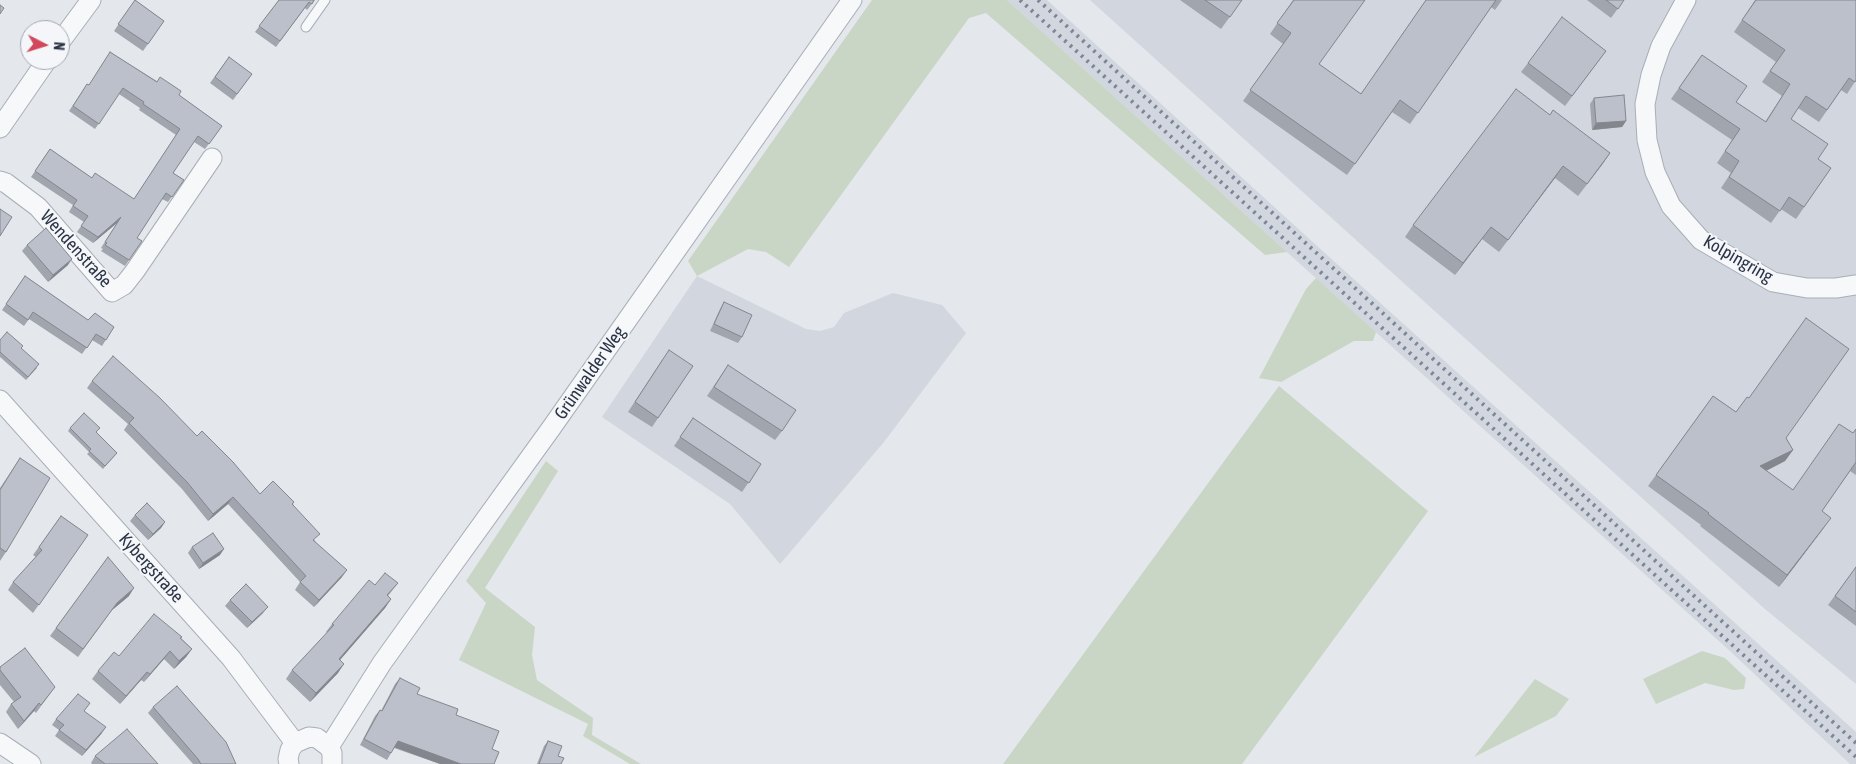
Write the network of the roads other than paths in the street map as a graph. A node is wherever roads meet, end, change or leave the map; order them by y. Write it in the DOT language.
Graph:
graph roads {
  1 [pos="91,0"];
  2 [pos="325,0"];
  3 [pos="852,0"];
  4 [pos="1686,0"];
  5 [pos="306,27"];
  6 [pos="70,28"];
  7 [pos="40,70"];
  8 [pos="0,128"];
  9 [pos="212,158"];
  10 [pos="0,181"];
  11 [pos="1856,285"];
  12 [pos="0,400"];
  13 [pos="0,743"];
  14 [pos="295,743"];
  15 [pos="331,755"];
  16 [pos="28,763"];
  17 [pos="288,764"];
  1 -- 6 [label="street"];
  2 -- 5 [label="lane"];
  3 -- 15 [label="street, Grünwalder Weg"];
  4 -- 11 [label="street, Kolpingring"];
  7 -- 8 [label="street"];
  9 -- 10 [label="street, Wendenstraße"];
  12 -- 14 [label="street, Kybergstraße"];
  13 -- 16 [label="street"];
  14 -- 15 [label="street"];
  14 -- 17 [label="street"];
}
